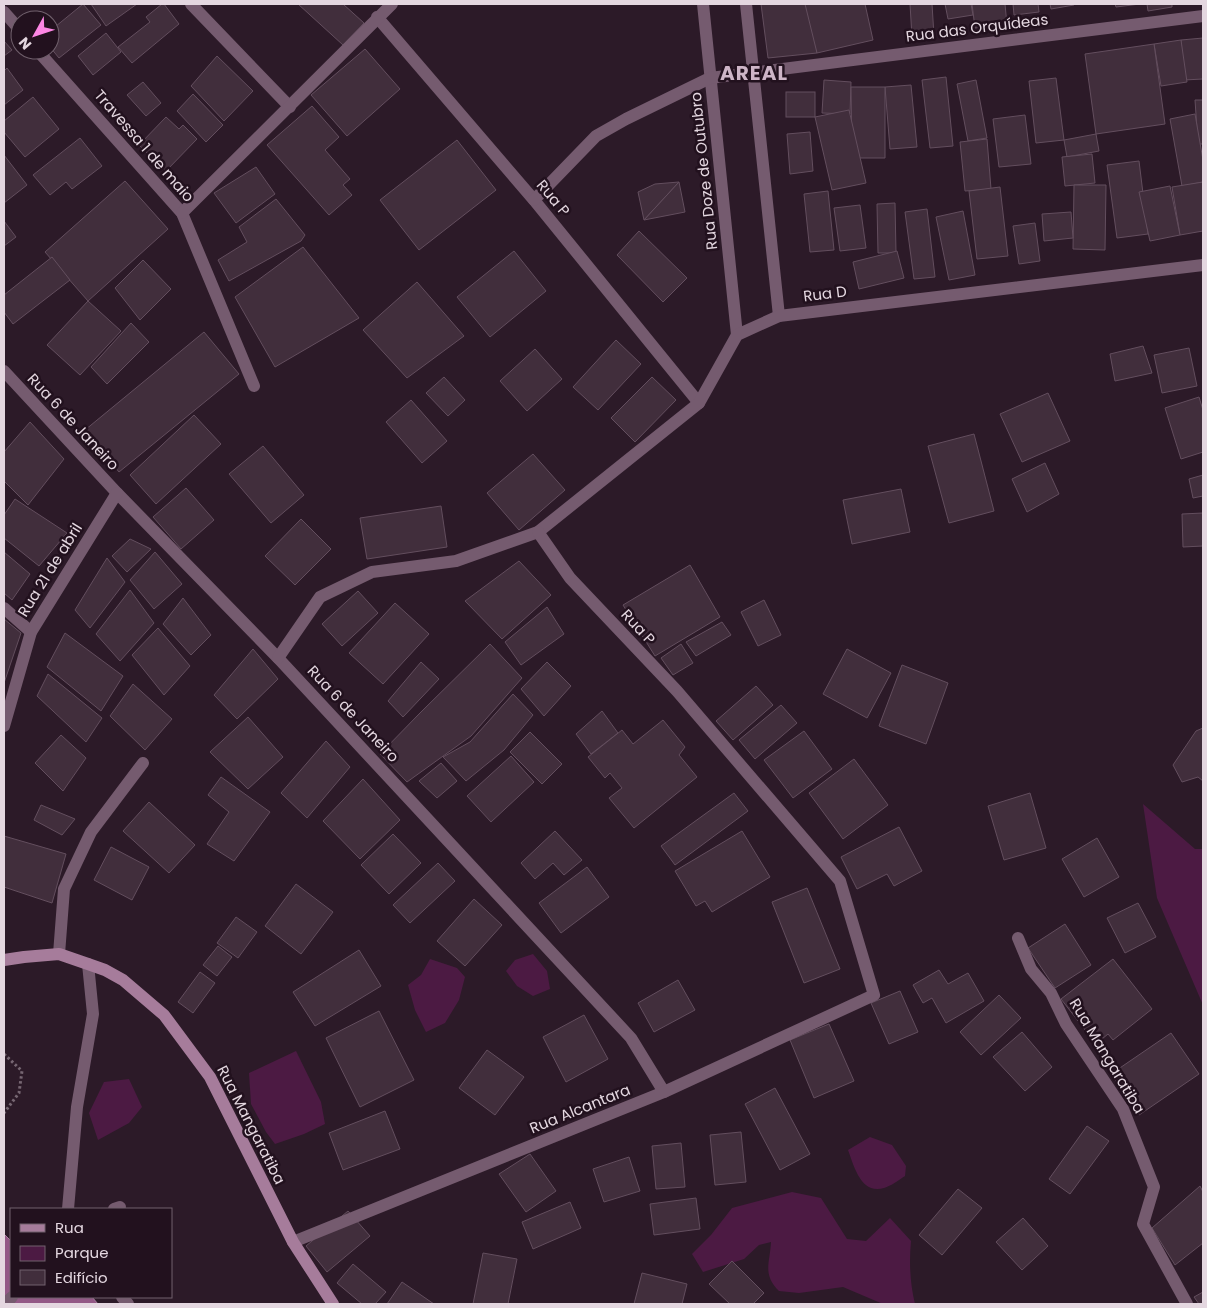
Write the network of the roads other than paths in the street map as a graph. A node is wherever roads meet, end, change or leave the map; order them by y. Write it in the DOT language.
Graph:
graph roads {
  1 [pos="10,4"];
  2 [pos="191,4"];
  3 [pos="392,4"];
  4 [pos="703,4"];
  5 [pos="746,4"];
  6 [pos="4,8"];
  7 [pos="1203,16"];
  8 [pos="377,18"];
  9 [pos="46,60"];
  10 [pos="754,73"];
  11 [pos="710,78"];
  12 [pos="290,107"];
  13 [pos="534,200"];
  14 [pos="182,213"];
  15 [pos="1203,266"];
  16 [pos="779,316"];
  17 [pos="737,335"];
  18 [pos="4,371"];
  19 [pos="254,386"];
  20 [pos="699,403"];
  21 [pos="117,493"];
  22 [pos="538,532"];
  23 [pos="4,608"];
  24 [pos="31,632"];
  25 [pos="278,658"];
  26 [pos="4,726"];
  27 [pos="143,763"];
  28 [pos="1018,938"];
  29 [pos="59,954"];
  30 [pos="4,960"];
  31 [pos="88,964"];
  32 [pos="874,995"];
  33 [pos="664,1092"];
  34 [pos="68,1208"];
  35 [pos="293,1242"];
  36 [pos="334,1304"];
  37 [pos="1187,1304"];
  1 -- 6 [label="street"];
  2 -- 12 [label="street"];
  3 -- 8 [label="street"];
  4 -- 11 [label="street, Rua Doze de Outubro"];
  5 -- 10 [label="street"];
  7 -- 10 [label="street, Rua das Orquídeas"];
  8 -- 12 [label="street"];
  8 -- 13 [label="street, Rua P"];
  9 -- 14 [label="street, Travessa 1 de maio"];
  10 -- 11 [label="street, Rua das Orquídeas"];
  10 -- 16 [label="street"];
  11 -- 13 [label="street, Rua das Orquídeas"];
  11 -- 17 [label="street, Rua Doze de Outubro"];
  12 -- 14 [label="street"];
  13 -- 20 [label="street, Rua P"];
  14 -- 19 [label="street, Travessa 1 de maio"];
  15 -- 16 [label="street, Rua D"];
  16 -- 17 [label="street, Rua D"];
  17 -- 20 [label="street"];
  18 -- 21 [label="street, Rua 6 de Janeiro"];
  20 -- 22 [label="street"];
  21 -- 24 [label="street, Rua 21 de abril"];
  21 -- 25 [label="street, Rua 6 de Janeiro"];
  22 -- 25 [label="street"];
  22 -- 32 [label="street, Rua P"];
  23 -- 24 [label="street"];
  24 -- 26 [label="street, Rua 21 de abril"];
  25 -- 33 [label="street, Rua 6 de Janeiro"];
  27 -- 29 [label="street"];
  28 -- 37 [label="street, Rua Mangaratiba"];
  29 -- 30 [label="main road, Rua Mangaratiba"];
  29 -- 31 [label="main road, Rua Mangaratiba"];
  31 -- 34 [label="street"];
  31 -- 35 [label="main road, Rua Mangaratiba"];
  32 -- 33 [label="street, Rua Alcantara"];
  33 -- 35 [label="street, Rua Alcantara"];
  35 -- 36 [label="main road, Rua Mangaratiba"];
}
